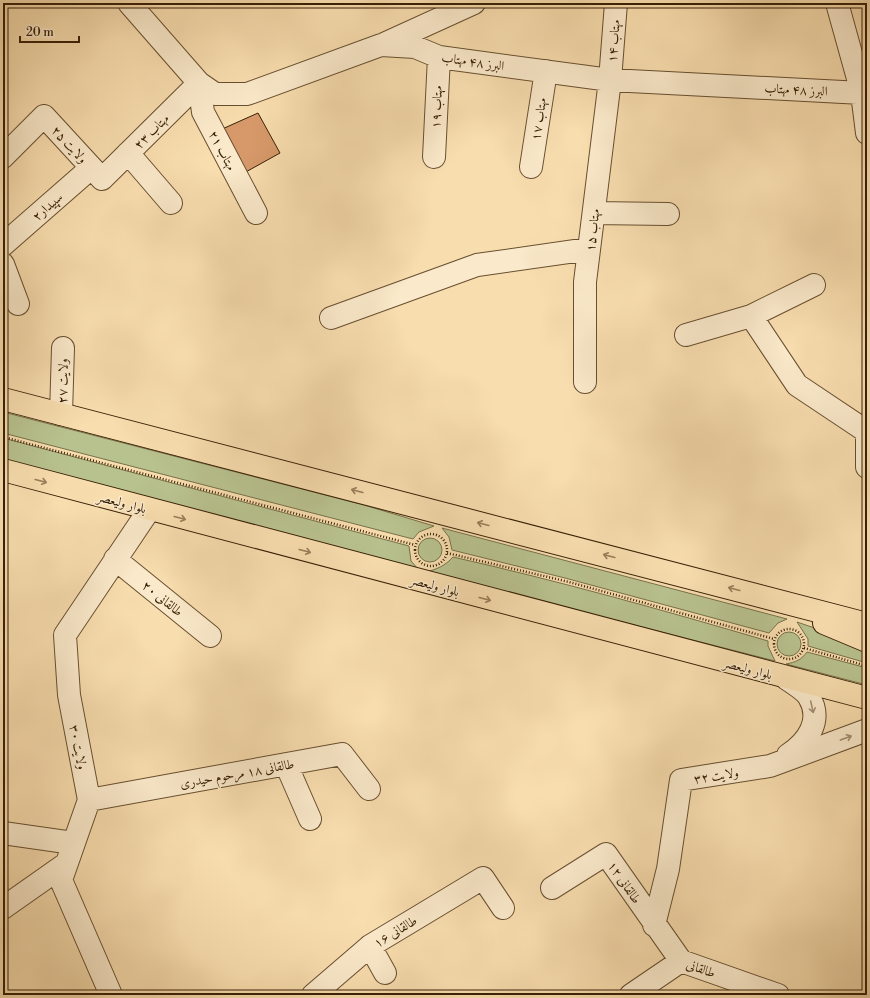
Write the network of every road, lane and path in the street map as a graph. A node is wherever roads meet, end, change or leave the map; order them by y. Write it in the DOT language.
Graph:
graph roads {
  1 [pos="129,3"];
  2 [pos="442,3"];
  3 [pos="474,3"];
  4 [pos="616,3"];
  5 [pos="837,3"];
  6 [pos="431,23"];
  7 [pos="381,45"];
  8 [pos="439,57"];
  9 [pos="546,71"];
  10 [pos="610,80"];
  11 [pos="199,83"];
  12 [pos="864,92"];
  13 [pos="867,134"];
  14 [pos="128,153"];
  15 [pos="3,157"];
  16 [pos="434,157"];
  17 [pos="531,167"];
  18 [pos="97,173"];
  19 [pos="171,203"];
  20 [pos="256,213"];
  21 [pos="594,213"];
  22 [pos="668,214"];
  23 [pos="3,244"];
  24 [pos="589,249"];
  25 [pos="3,264"];
  26 [pos="814,285"];
  27 [pos="18,304"];
  28 [pos="751,316"];
  29 [pos="331,318"];
  30 [pos="686,335"];
  31 [pos="63,348"];
  32 [pos="585,382"];
  33 [pos="3,399"];
  34 [pos="61,414"];
  35 [pos="867,431"];
  36 [pos="3,437"];
  37 [pos="867,467"];
  38 [pos="3,470"];
  39 [pos="149,510"];
  40 [pos="415,545"];
  41 [pos="447,553"];
  42 [pos="115,560"];
  43 [pos="765,597"];
  44 [pos="867,624"];
  45 [pos="210,636"];
  46 [pos="774,639"];
  47 [pos="867,641"];
  48 [pos="804,648"];
  49 [pos="867,666"];
  50 [pos="787,679"];
  51 [pos="867,698"];
  52 [pos="867,730"];
  53 [pos="286,764"];
  54 [pos="770,766"];
  55 [pos="369,788"];
  56 [pos="89,800"];
  57 [pos="310,819"];
  58 [pos="3,833"];
  59 [pos="70,853"];
  60 [pos="552,888"];
  61 [pos="3,908"];
  62 [pos="504,908"];
  63 [pos="654,925"];
  64 [pos="370,946"];
  65 [pos="681,961"];
  66 [pos="385,973"];
  67 [pos="767,993"];
  68 [pos="111,995"];
  69 [pos="313,995"];
  70 [pos="631,995"];
  1 -- 11 [label="street, البرز ۴۸ مهتاب"];
  2 -- 6 [label="street"];
  3 -- 6 [label="street"];
  4 -- 10 [label="street, مهتاب ۱۴"];
  5 -- 12 [label="street"];
  6 -- 7 [label="street"];
  7 -- 8 [label="street, البرز ۴۸ مهتاب"];
  7 -- 11 [label="street, البرز ۴۸ مهتاب"];
  8 -- 9 [label="street, البرز ۴۸ مهتاب"];
  8 -- 16 [label="street, مهتاب ۱۹"];
  9 -- 10 [label="street, البرز ۴۸ مهتاب"];
  9 -- 17 [label="street, مهتاب ۱۷"];
  10 -- 12 [label="street, البرز ۴۸ مهتاب"];
  10 -- 21 [label="street, مهتاب ۱۵"];
  11 -- 14 [label="street, مهتاب ۲٣"];
  11 -- 20 [label="street, مهتاب ٢١"];
  12 -- 13 [label="street"];
  14 -- 18 [label="street, مهتاب ۲٣"];
  14 -- 19 [label="street"];
  15 -- 18 [label="street, ولایت ۲۵"];
  18 -- 23 [label="street, سپیدار۲"];
  21 -- 22 [label="street"];
  21 -- 24 [label="street, مهتاب ۱۵"];
  24 -- 29 [label="street"];
  24 -- 32 [label="street, مهتاب ۱۵"];
  25 -- 27 [label="street"];
  26 -- 28 [label="street"];
  28 -- 30 [label="street"];
  28 -- 35 [label="street"];
  31 -- 34 [label="street, ولایت ٢٧"];
  33 -- 34 [label="main road"];
  43 -- 34 [label="main road, one-way"];
  35 -- 37 [label="street"];
  36 -- 40 [label="path"];
  38 -- 39 [label="main road, بلوار ولیعصر, one-way"];
  39 -- 42 [label="street, ولایت ۳۰"];
  39 -- 50 [label="main road, بلوار ولیعصر, one-way"];
  40 -- 41 [label="path"];
  40 -- 41 [label="path"];
  41 -- 46 [label="path"];
  42 -- 45 [label="street, طالقانی ۲۰"];
  42 -- 56 [label="street, ولایت ۳۰"];
  43 -- 44 [label="main road"];
  43 -- 47 [label="main road"];
  46 -- 48 [label="path"];
  46 -- 48 [label="path"];
  48 -- 49 [label="path"];
  50 -- 51 [label="main road, بلوار ولیعصر"];
  50 -- 54 [label="street, one-way"];
  54 -- 52 [label="street, ولایت ۳۲, one-way"];
  53 -- 55 [label="street, طالقانی ۱۸ مرحوم حیدری"];
  53 -- 56 [label="street, طالقانی ۱۸ مرحوم حیدری"];
  53 -- 57 [label="street"];
  54 -- 63 [label="street, ولایت ۳۲"];
  56 -- 59 [label="street"];
  58 -- 59 [label="street"];
  59 -- 61 [label="street"];
  59 -- 68 [label="street"];
  60 -- 63 [label="street, طالقانی ۱۲"];
  62 -- 64 [label="street, طالقانی ۱۶"];
  63 -- 65 [label="street, طالقانی ۱۲"];
  64 -- 66 [label="street"];
  64 -- 69 [label="street, طالقانی ۱۶"];
  65 -- 67 [label="street, طالقانی"];
  65 -- 70 [label="street, طالقانی"];
}
